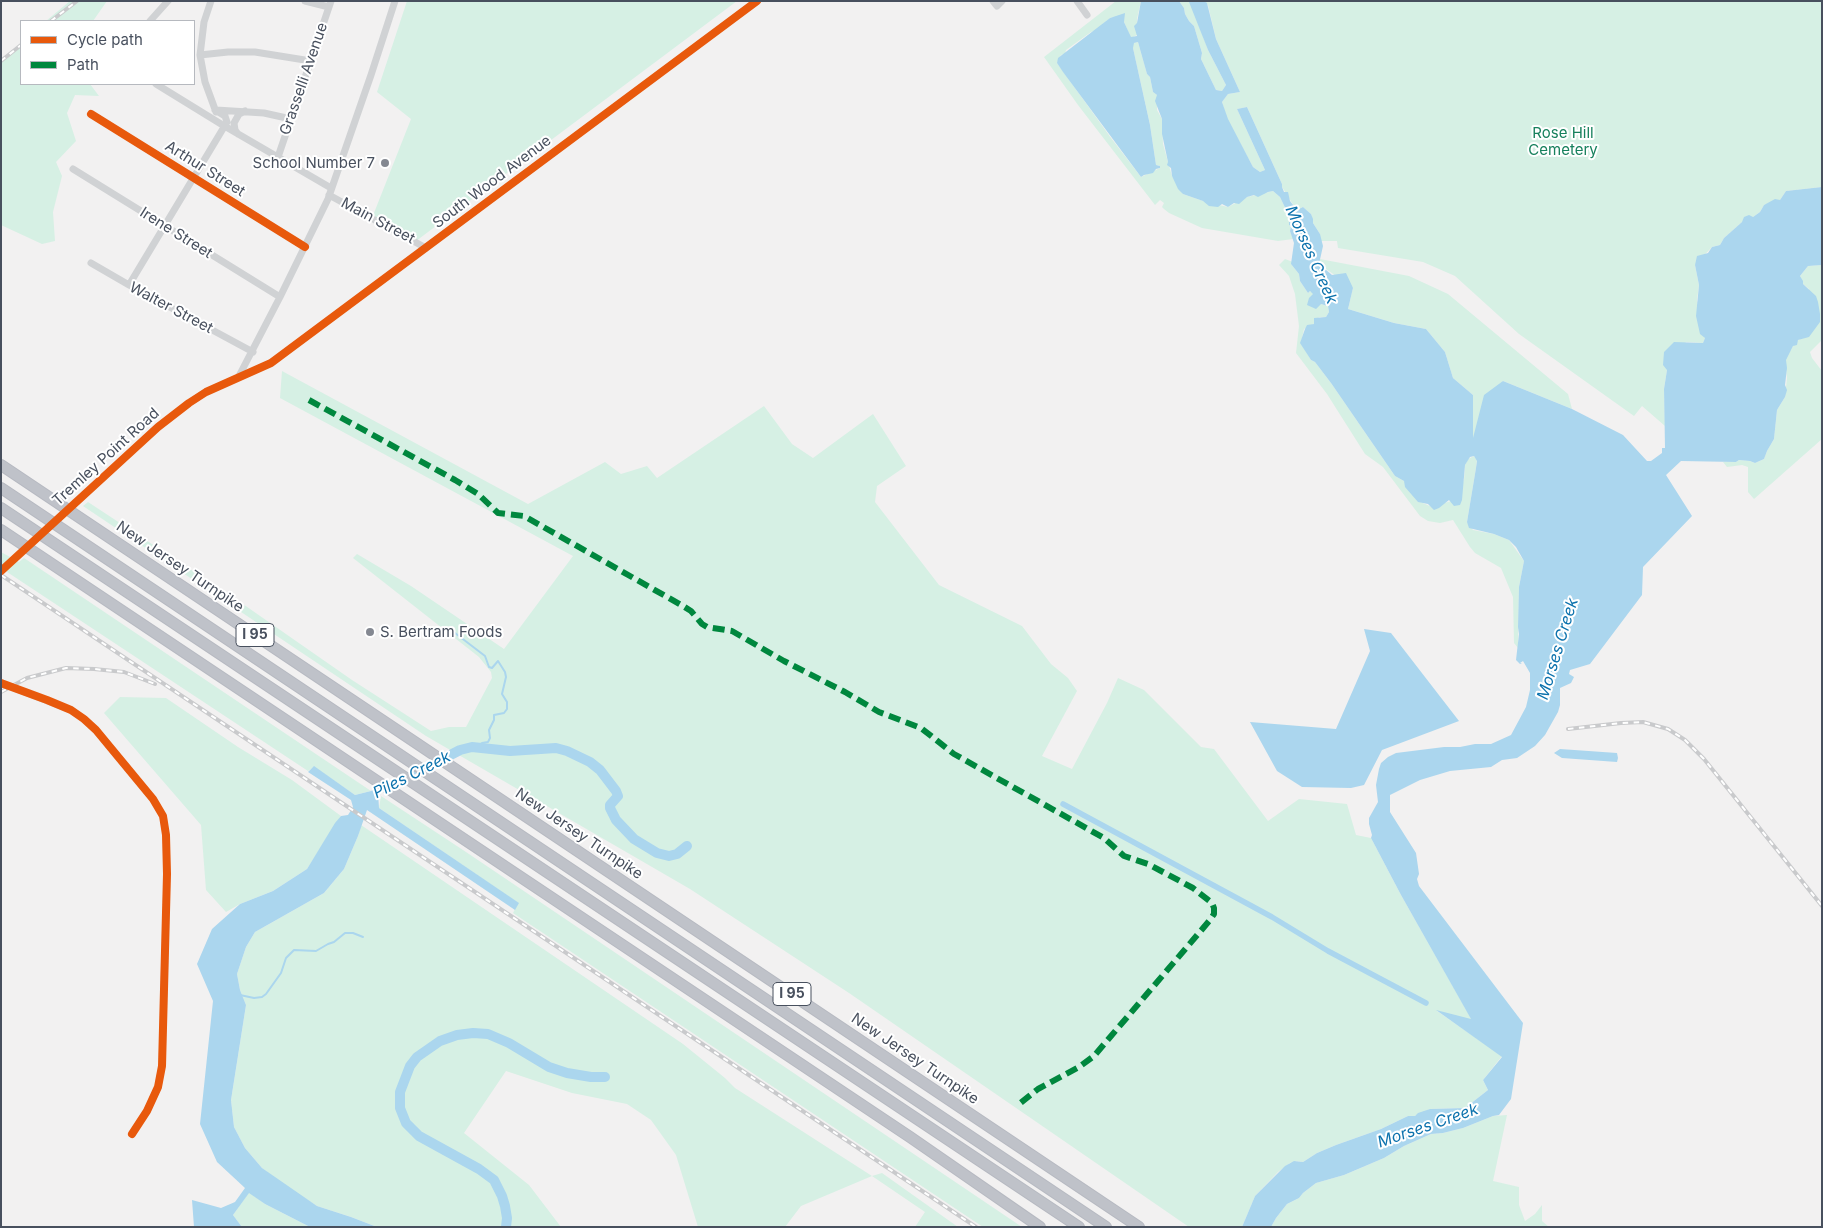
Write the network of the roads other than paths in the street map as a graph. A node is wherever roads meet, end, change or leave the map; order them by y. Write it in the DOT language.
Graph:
graph roads {
  1 [pos="168,1"];
  2 [pos="211,1"];
  3 [pos="306,1"];
  4 [pos="395,1"];
  5 [pos="757,1"];
  6 [pos="1077,1"];
  7 [pos="330,4"];
  8 [pos="1087,15"];
  9 [pos="151,20"];
  10 [pos="200,55"];
  11 [pos="311,61"];
  12 [pos="158,85"];
  13 [pos="215,110"];
  14 [pos="245,111"];
  15 [pos="91,114"];
  16 [pos="291,119"];
  17 [pos="223,125"];
  18 [pos="238,134"];
  19 [pos="278,157"];
  20 [pos="72,169"];
  21 [pos="193,178"];
  22 [pos="330,192"];
  23 [pos="165,226"];
  24 [pos="305,247"];
  25 [pos="426,248"];
  26 [pos="91,263"];
  27 [pos="129,285"];
  28 [pos="280,297"];
  29 [pos="253,352"];
  30 [pos="239,376"];
  31 [pos="1,465"];
  32 [pos="1,488"];
  33 [pos="1,508"];
  34 [pos="1,530"];
  35 [pos="1,571"];
  36 [pos="1,683"];
  37 [pos="132,1134"];
  38 [pos="1040,1227"];
  39 [pos="1079,1227"];
  40 [pos="1106,1227"];
  41 [pos="1139,1227"];
  1 -- 9 [label="street"];
  2 -- 10 [label="street"];
  3 -- 7 [label="street"];
  4 -- 22 [label="street"];
  5 -- 25 [label="street, South Wood Avenue"];
  6 -- 8 [label="street"];
  7 -- 11 [label="street, Grasselli Avenue"];
  10 -- 11 [label="street"];
  10 -- 13 [label="street"];
  11 -- 16 [label="street, Grasselli Avenue"];
  12 -- 17 [label="street, Main Street"];
  13 -- 14 [label="street"];
  13 -- 17 [label="street"];
  14 -- 16 [label="street"];
  14 -- 18 [label="street"];
  15 -- 21 [label="street, Arthur Street"];
  16 -- 19 [label="street, Grasselli Avenue"];
  17 -- 18 [label="street, Main Street"];
  17 -- 21 [label="street"];
  18 -- 19 [label="street, Main Street"];
  19 -- 22 [label="street, Main Street"];
  20 -- 23 [label="street, Irene Street"];
  21 -- 23 [label="street"];
  21 -- 24 [label="street, Arthur Street"];
  22 -- 24 [label="street"];
  22 -- 25 [label="street, Main Street"];
  23 -- 27 [label="street"];
  23 -- 28 [label="street, Irene Street"];
  24 -- 28 [label="street"];
  25 -- 30 [label="street, South Wood Avenue"];
  26 -- 27 [label="street, Walter Street"];
  27 -- 29 [label="street, Walter Street"];
  28 -- 29 [label="street"];
  29 -- 30 [label="street"];
  30 -- 35 [label="street, Tremley Point Road, bridge"];
  31 -- 41 [label="highway, New Jersey Turnpike / I 95"];
  32 -- 40 [label="highway, I 95"];
  33 -- 39 [label="highway, I 95"];
  34 -- 38 [label="highway"];
  36 -- 37 [label="street, bridge"];
}
